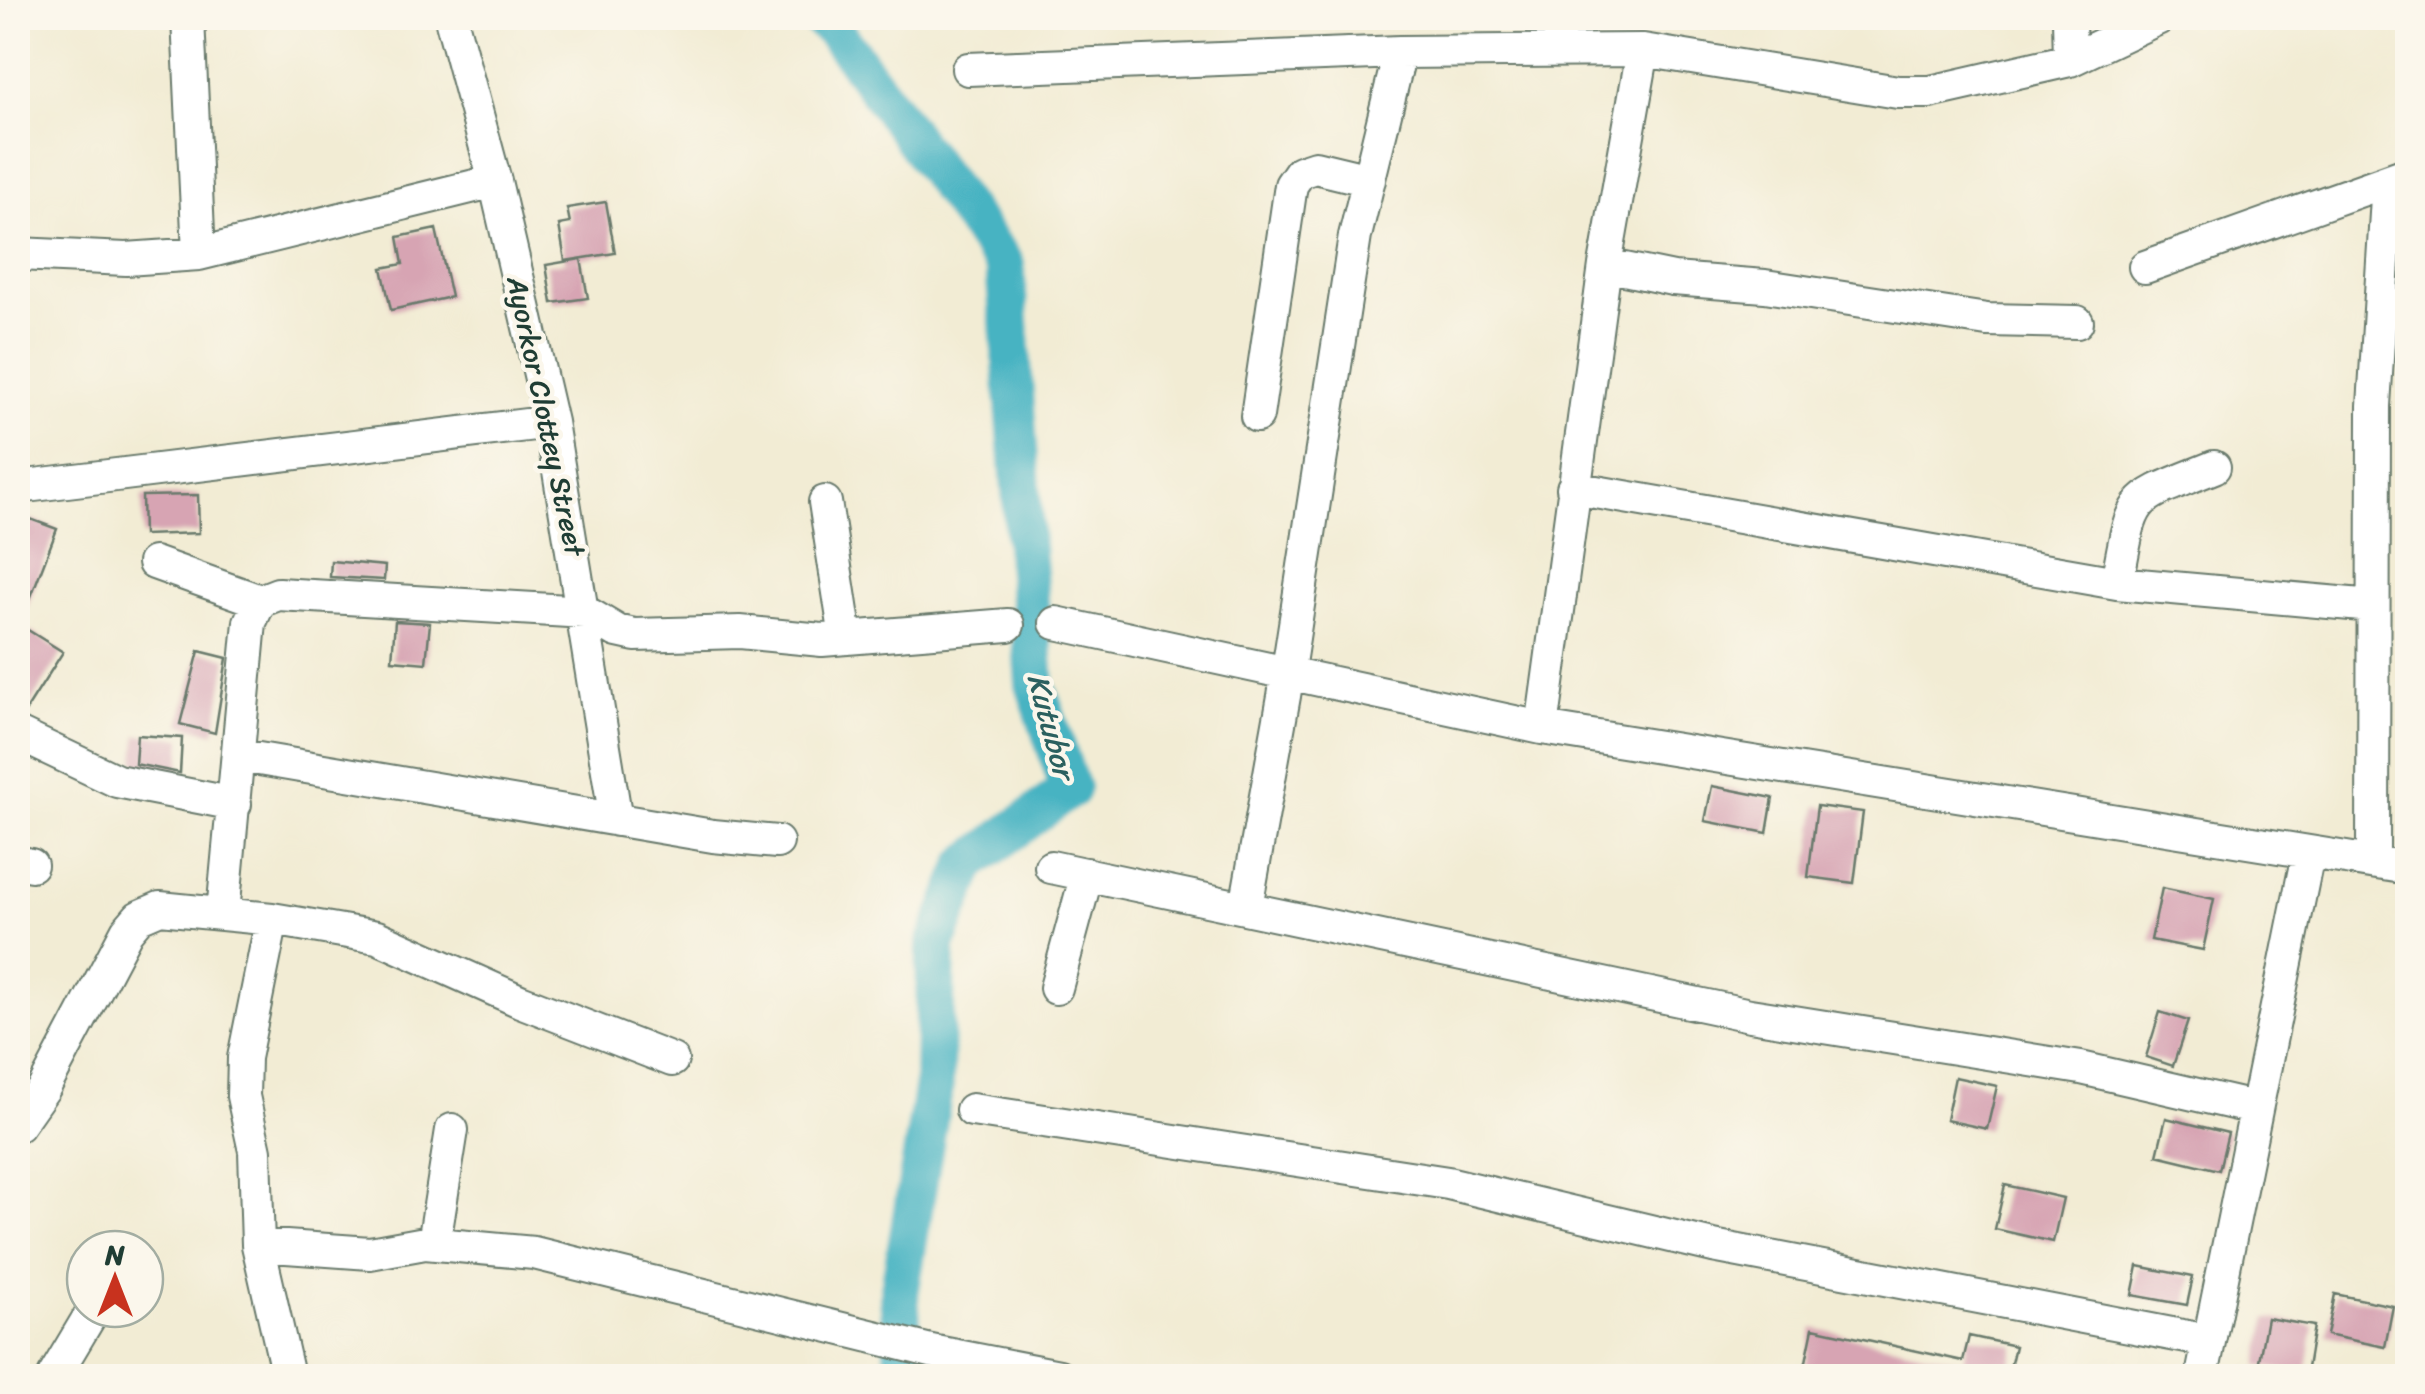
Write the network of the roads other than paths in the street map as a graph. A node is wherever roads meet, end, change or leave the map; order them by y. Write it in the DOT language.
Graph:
graph roads {
  1 [pos="188,18"];
  2 [pos="451,18"];
  3 [pos="2069,18"];
  4 [pos="2159,18"];
  5 [pos="1642,50"];
  6 [pos="1400,52"];
  7 [pos="2070,60"];
  8 [pos="968,69"];
  9 [pos="2398,177"];
  10 [pos="1370,180"];
  11 [pos="496,181"];
  12 [pos="18,254"];
  13 [pos="199,254"];
  14 [pos="1605,265"];
  15 [pos="2145,267"];
  16 [pos="2077,322"];
  17 [pos="1256,416"];
  18 [pos="551,422"];
  19 [pos="2214,466"];
  20 [pos="18,487"];
  21 [pos="1573,488"];
  22 [pos="825,502"];
  23 [pos="154,562"];
  24 [pos="2117,582"];
  25 [pos="260,601"];
  26 [pos="2373,606"];
  27 [pos="584,612"];
  28 [pos="1056,623"];
  29 [pos="1008,625"];
  30 [pos="846,638"];
  31 [pos="1286,674"];
  32 [pos="1542,728"];
  33 [pos="18,734"];
  34 [pos="240,756"];
  35 [pos="235,804"];
  36 [pos="616,820"];
  37 [pos="777,842"];
  38 [pos="2308,854"];
  39 [pos="2373,862"];
  40 [pos="1051,867"];
  41 [pos="2408,868"];
  42 [pos="1087,874"];
  43 [pos="1246,908"];
  44 [pos="223,912"];
  45 [pos="272,919"];
  46 [pos="1056,988"];
  47 [pos="672,1060"];
  48 [pos="2254,1108"];
  49 [pos="972,1110"];
  50 [pos="18,1125"];
  51 [pos="452,1130"];
  52 [pos="434,1244"];
  53 [pos="258,1245"];
  54 [pos="82,1329"];
  55 [pos="2208,1341"];
  56 [pos="54,1376"];
  57 [pos="288,1376"];
  58 [pos="1059,1376"];
  59 [pos="2202,1376"];
  1 -- 13 [label="street"];
  2 -- 11 [label="street, Ayorkor Clottey Street"];
  3 -- 7 [label="street"];
  4 -- 7 [label="street"];
  5 -- 6 [label="street"];
  5 -- 7 [label="street"];
  5 -- 14 [label="street"];
  6 -- 8 [label="street"];
  6 -- 10 [label="street"];
  9 -- 15 [label="street"];
  9 -- 26 [label="street"];
  10 -- 17 [label="street"];
  10 -- 31 [label="street"];
  11 -- 13 [label="street"];
  11 -- 18 [label="street, Ayorkor Clottey Street"];
  12 -- 13 [label="street"];
  14 -- 16 [label="street"];
  14 -- 21 [label="street"];
  18 -- 20 [label="street"];
  18 -- 27 [label="street, Ayorkor Clottey Street"];
  19 -- 24 [label="street"];
  21 -- 24 [label="street"];
  21 -- 32 [label="street"];
  22 -- 30 [label="street"];
  23 -- 25 [label="street"];
  24 -- 26 [label="street"];
  25 -- 27 [label="street"];
  25 -- 34 [label="street"];
  26 -- 39 [label="street"];
  27 -- 30 [label="street"];
  27 -- 36 [label="street, Ayorkor Clottey Street"];
  28 -- 31 [label="street"];
  29 -- 30 [label="street"];
  31 -- 32 [label="street"];
  31 -- 43 [label="street"];
  32 -- 38 [label="street"];
  33 -- 35 [label="street"];
  34 -- 35 [label="street"];
  34 -- 36 [label="street"];
  35 -- 44 [label="street"];
  36 -- 37 [label="street"];
  38 -- 39 [label="street"];
  38 -- 48 [label="street"];
  39 -- 41 [label="street"];
  40 -- 42 [label="street"];
  42 -- 43 [label="street"];
  42 -- 46 [label="street"];
  43 -- 48 [label="street"];
  44 -- 45 [label="street"];
  44 -- 50 [label="street"];
  45 -- 47 [label="street"];
  45 -- 53 [label="street"];
  48 -- 55 [label="street"];
  49 -- 55 [label="street"];
  51 -- 52 [label="street"];
  52 -- 53 [label="street"];
  52 -- 58 [label="street"];
  53 -- 57 [label="street"];
  54 -- 56 [label="street"];
  55 -- 59 [label="street"];
}
